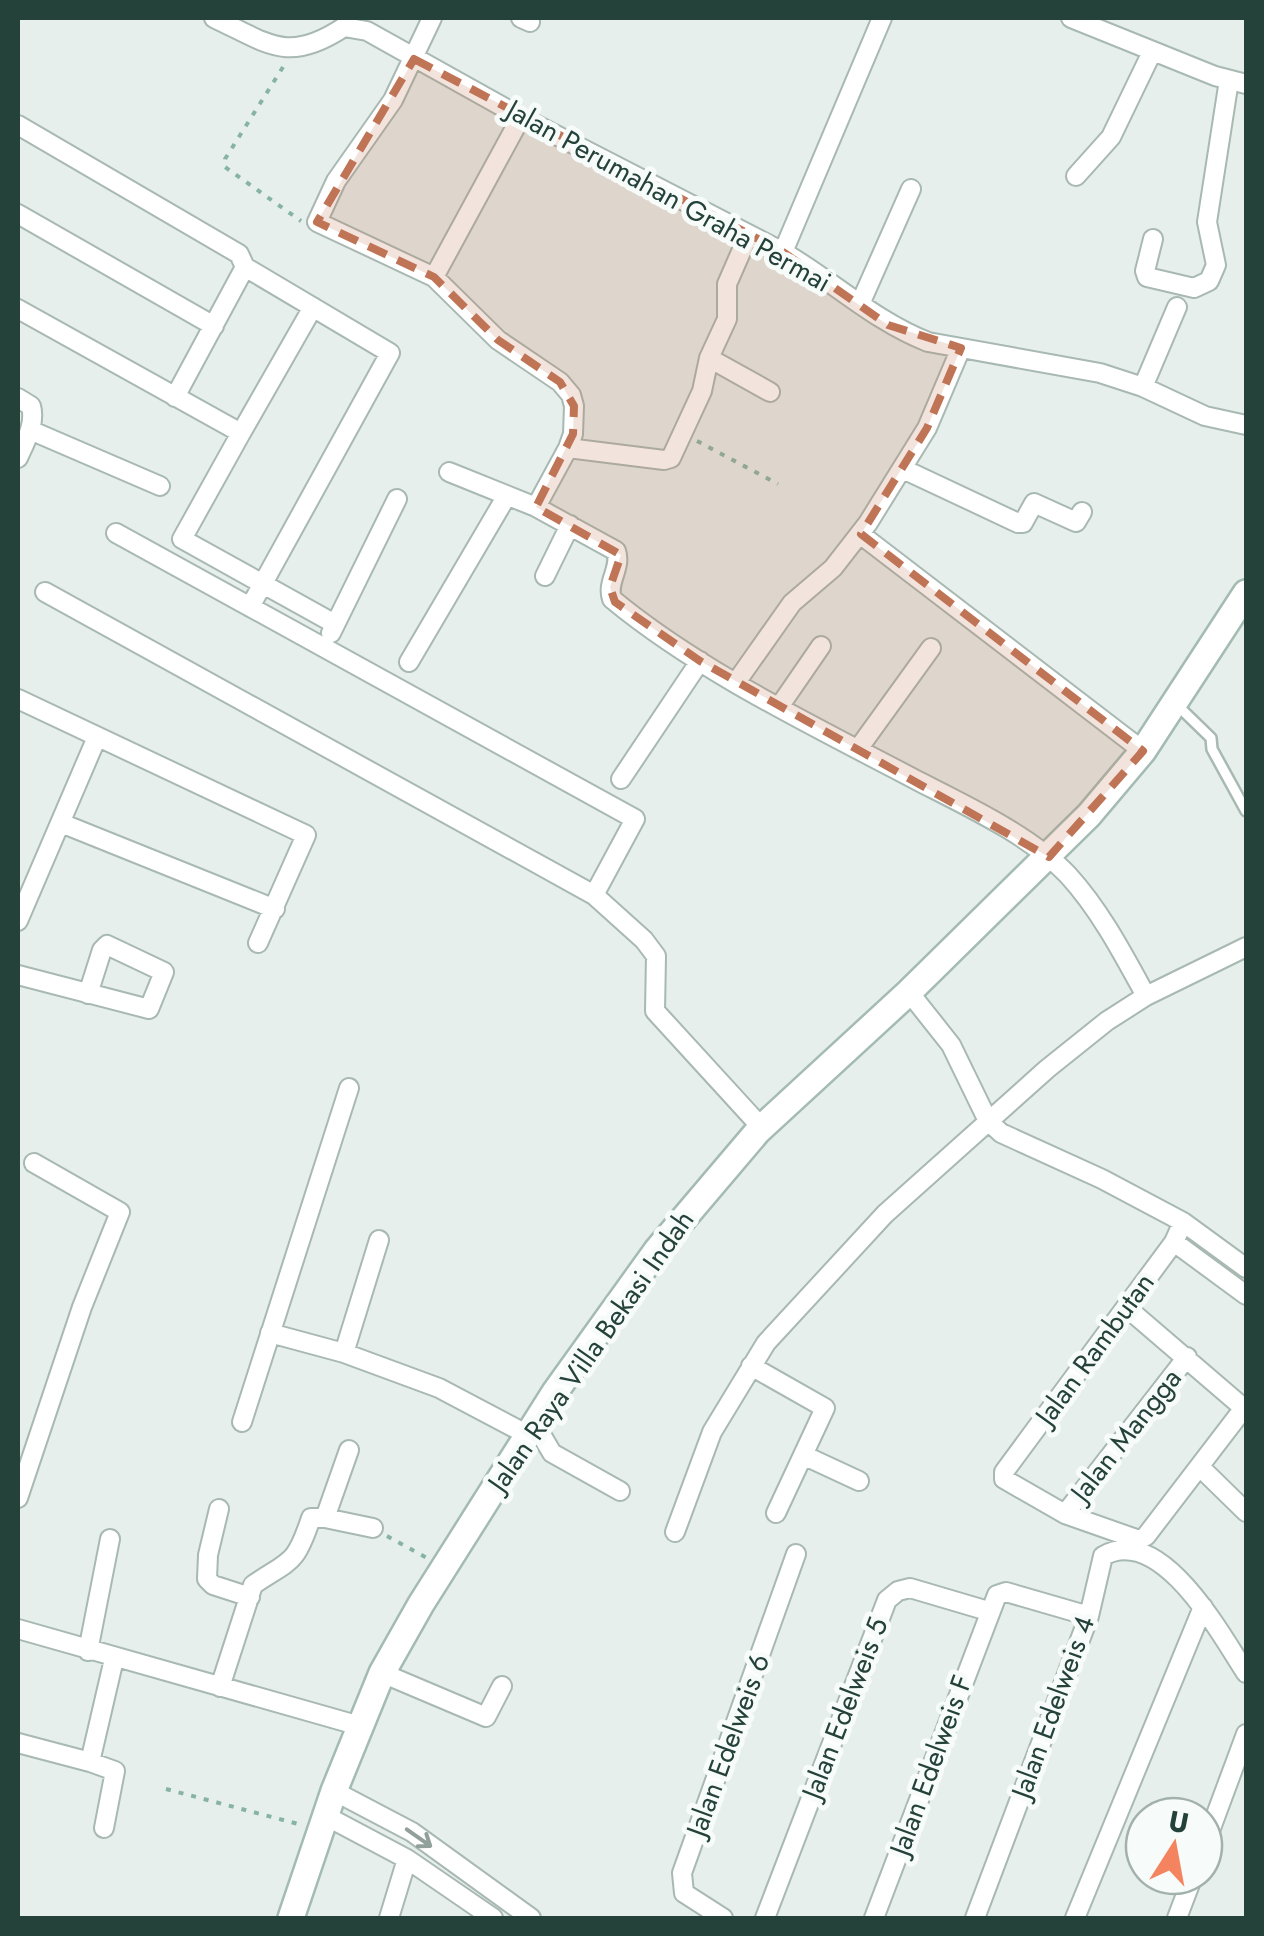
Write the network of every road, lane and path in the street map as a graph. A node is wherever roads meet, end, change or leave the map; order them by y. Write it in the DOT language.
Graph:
graph roads {
  1 [pos="214,18"];
  2 [pos="432,18"];
  3 [pos="882,18"];
  4 [pos="1072,18"];
  5 [pos="341,22"];
  6 [pos="294,50"];
  7 [pos="1152,52"];
  8 [pos="414,59"];
  9 [pos="1238,82"];
  10 [pos="521,117"];
  11 [pos="18,125"];
  12 [pos="1076,176"];
  13 [pos="911,189"];
  14 [pos="18,214"];
  15 [pos="317,222"];
  16 [pos="748,236"];
  17 [pos="1153,239"];
  18 [pos="783,252"];
  19 [pos="245,267"];
  20 [pos="434,277"];
  21 [pos="860,304"];
  22 [pos="1177,306"];
  23 [pos="313,307"];
  24 [pos="18,310"];
  25 [pos="214,326"];
  26 [pos="961,348"];
  27 [pos="710,358"];
  28 [pos="1143,387"];
  29 [pos="770,392"];
  30 [pos="176,397"];
  31 [pos="18,398"];
  32 [pos="1246,425"];
  33 [pos="30,430"];
  34 [pos="241,433"];
  35 [pos="684,434"];
  36 [pos="568,448"];
  37 [pos="18,458"];
  38 [pos="903,468"];
  39 [pos="449,472"];
  40 [pos="778,484"];
  41 [pos="160,486"];
  42 [pos="506,496"];
  43 [pos="397,499"];
  44 [pos="536,508"];
  45 [pos="1082,512"];
  46 [pos="570,525"];
  47 [pos="116,533"];
  48 [pos="860,534"];
  49 [pos="545,576"];
  50 [pos="264,584"];
  51 [pos="45,592"];
  52 [pos="1246,593"];
  53 [pos="250,607"];
  54 [pos="335,624"];
  55 [pos="821,646"];
  56 [pos="324,648"];
  57 [pos="930,648"];
  58 [pos="700,661"];
  59 [pos="409,662"];
  60 [pos="737,682"];
  61 [pos="18,699"];
  62 [pos="1176,704"];
  63 [pos="780,706"];
  64 [pos="98,737"];
  65 [pos="858,749"];
  66 [pos="1143,751"];
  67 [pos="621,779"];
  68 [pos="1246,811"];
  69 [pos="61,822"];
  70 [pos="1049,857"];
  71 [pos="594,895"];
  72 [pos="275,909"];
  73 [pos="18,921"];
  74 [pos="258,943"];
  75 [pos="1246,947"];
  76 [pos="18,975"];
  77 [pos="909,992"];
  78 [pos="88,994"];
  79 [pos="1146,996"];
  80 [pos="349,1088"];
  81 [pos="988,1121"];
  82 [pos="762,1128"];
  83 [pos="34,1163"];
  84 [pos="1184,1222"];
  85 [pos="379,1240"];
  86 [pos="1174,1242"];
  87 [pos="1246,1268"];
  88 [pos="1246,1295"];
  89 [pos="1126,1307"];
  90 [pos="270,1333"];
  91 [pos="344,1353"];
  92 [pos="1186,1357"];
  93 [pos="751,1366"];
  94 [pos="1245,1409"];
  95 [pos="242,1422"];
  96 [pos="531,1429"];
  97 [pos="349,1450"];
  98 [pos="803,1455"];
  99 [pos="1200,1466"];
  100 [pos="859,1480"];
  101 [pos="620,1491"];
  102 [pos="18,1498"];
  103 [pos="220,1509"];
  104 [pos="1246,1512"];
  105 [pos="776,1513"];
  106 [pos="1065,1514"];
  107 [pos="325,1518"];
  108 [pos="373,1528"];
  109 [pos="675,1532"];
  110 [pos="110,1539"];
  111 [pos="796,1554"];
  112 [pos="445,1567"];
  113 [pos="250,1598"];
  114 [pos="1202,1606"];
  115 [pos="988,1610"];
  116 [pos="1089,1616"];
  117 [pos="18,1629"];
  118 [pos="88,1651"];
  119 [pos="114,1659"];
  120 [pos="382,1673"];
  121 [pos="1246,1673"];
  122 [pos="502,1686"];
  123 [pos="220,1687"];
  124 [pos="360,1726"];
  125 [pos="1246,1734"];
  126 [pos="18,1743"];
  127 [pos="90,1762"];
  128 [pos="166,1788"];
  129 [pos="334,1790"];
  130 [pos="1223,1796"];
  131 [pos="323,1823"];
  132 [pos="104,1828"];
  133 [pos="406,1859"];
  134 [pos="488,1917"];
  135 [pos="291,1918"];
  136 [pos="388,1918"];
  137 [pos="531,1918"];
  138 [pos="723,1918"];
  139 [pos="765,1918"];
  140 [pos="874,1918"];
  141 [pos="975,1918"];
  142 [pos="1075,1918"];
  1 -- 6 [label="street"];
  2 -- 8 [label="street"];
  3 -- 18 [label="street"];
  4 -- 7 [label="street"];
  5 -- 6 [label="street, Jalan Perumahan Graha Permai"];
  5 -- 8 [label="street, Jalan Perumahan Graha Permai"];
  6 -- 15 [label="path"];
  7 -- 9 [label="street"];
  7 -- 12 [label="street"];
  8 -- 10 [label="street, Jalan Perumahan Graha Permai"];
  8 -- 15 [label="street"];
  9 -- 17 [label="street"];
  10 -- 16 [label="street, Jalan Perumahan Graha Permai"];
  10 -- 20 [label="street"];
  11 -- 19 [label="street"];
  13 -- 21 [label="street"];
  14 -- 25 [label="street"];
  15 -- 20 [label="street"];
  16 -- 18 [label="street, Jalan Perumahan Graha Permai"];
  16 -- 27 [label="street"];
  18 -- 21 [label="street, Jalan Perumahan Graha Permai"];
  19 -- 23 [label="street"];
  19 -- 25 [label="street"];
  20 -- 36 [label="street"];
  21 -- 26 [label="street, Jalan Perumahan Graha Permai"];
  22 -- 28 [label="street"];
  23 -- 34 [label="street"];
  23 -- 50 [label="street"];
  24 -- 30 [label="street"];
  25 -- 30 [label="street"];
  26 -- 28 [label="street, Jalan Perumahan Graha Permai"];
  26 -- 38 [label="street"];
  27 -- 29 [label="street"];
  27 -- 35 [label="street"];
  28 -- 32 [label="street, Jalan Perumahan Graha Permai"];
  30 -- 34 [label="street"];
  31 -- 33 [label="street"];
  33 -- 37 [label="street"];
  33 -- 41 [label="street"];
  34 -- 50 [label="street"];
  35 -- 36 [label="street"];
  35 -- 40 [label="path"];
  36 -- 44 [label="street"];
  38 -- 45 [label="street"];
  38 -- 48 [label="street"];
  39 -- 42 [label="street"];
  42 -- 44 [label="street"];
  42 -- 59 [label="street"];
  43 -- 54 [label="street"];
  44 -- 46 [label="street"];
  46 -- 49 [label="street"];
  46 -- 58 [label="street"];
  47 -- 53 [label="street"];
  48 -- 60 [label="street"];
  48 -- 66 [label="street"];
  50 -- 53 [label="street"];
  50 -- 54 [label="street"];
  51 -- 71 [label="street"];
  52 -- 62 [label="main road, Jalan Raya Villa Bekasi Indah"];
  53 -- 56 [label="street"];
  54 -- 56 [label="street"];
  55 -- 63 [label="street"];
  56 -- 71 [label="street"];
  57 -- 65 [label="street"];
  58 -- 60 [label="street"];
  58 -- 67 [label="street"];
  60 -- 63 [label="street"];
  61 -- 64 [label="street"];
  62 -- 66 [label="main road, Jalan Raya Villa Bekasi Indah"];
  62 -- 68 [label="lane"];
  63 -- 65 [label="street"];
  64 -- 69 [label="street"];
  64 -- 72 [label="street"];
  65 -- 70 [label="street"];
  66 -- 70 [label="main road, Jalan Raya Villa Bekasi Indah"];
  69 -- 72 [label="street"];
  69 -- 73 [label="street"];
  70 -- 77 [label="main road, Jalan Raya Villa Bekasi Indah"];
  70 -- 79 [label="street"];
  71 -- 82 [label="street"];
  72 -- 74 [label="street"];
  75 -- 79 [label="street"];
  76 -- 78 [label="street"];
  77 -- 81 [label="street"];
  77 -- 82 [label="main road, Jalan Raya Villa Bekasi Indah"];
  79 -- 81 [label="street"];
  80 -- 90 [label="street"];
  81 -- 84 [label="street"];
  81 -- 93 [label="street"];
  82 -- 96 [label="main road, Jalan Raya Villa Bekasi Indah"];
  83 -- 102 [label="street"];
  84 -- 86 [label="street, Jalan Rambutan"];
  84 -- 87 [label="street"];
  85 -- 91 [label="street"];
  86 -- 88 [label="street"];
  86 -- 89 [label="street, Jalan Rambutan"];
  89 -- 92 [label="street"];
  89 -- 106 [label="street, Jalan Rambutan"];
  90 -- 91 [label="street"];
  90 -- 95 [label="street"];
  91 -- 96 [label="street"];
  92 -- 94 [label="street"];
  92 -- 106 [label="street, Jalan Mangga"];
  93 -- 98 [label="street"];
  93 -- 109 [label="street"];
  94 -- 99 [label="street"];
  96 -- 101 [label="street"];
  96 -- 112 [label="main road, Jalan Raya Villa Bekasi Indah"];
  97 -- 107 [label="street"];
  98 -- 100 [label="street"];
  98 -- 105 [label="street"];
  99 -- 104 [label="street"];
  99 -- 106 [label="street"];
  103 -- 113 [label="street"];
  107 -- 108 [label="street"];
  107 -- 113 [label="street"];
  108 -- 112 [label="path"];
  110 -- 118 [label="street"];
  111 -- 138 [label="street, Jalan Edelweis 6"];
  112 -- 120 [label="main road, Jalan Raya Villa Bekasi Indah"];
  113 -- 123 [label="street"];
  114 -- 116 [label="street, Jalan Edelweis 4"];
  114 -- 121 [label="street"];
  114 -- 142 [label="street"];
  115 -- 116 [label="street"];
  115 -- 139 [label="street, Jalan Edelweis 5"];
  115 -- 140 [label="street, Jalan Edelweis F"];
  116 -- 141 [label="street, Jalan Edelweis 4"];
  117 -- 118 [label="street"];
  118 -- 119 [label="street"];
  119 -- 123 [label="street"];
  119 -- 127 [label="street"];
  120 -- 122 [label="street"];
  120 -- 124 [label="main road, Jalan Raya Villa Bekasi Indah"];
  123 -- 124 [label="street"];
  124 -- 129 [label="main road, Jalan Raya Villa Bekasi Indah"];
  125 -- 130 [label="street"];
  126 -- 127 [label="street"];
  127 -- 132 [label="street"];
  128 -- 131 [label="path"];
  129 -- 131 [label="main road, Jalan Raya Villa Bekasi Indah"];
  129 -- 137 [label="street, one-way"];
  131 -- 133 [label="street"];
  131 -- 135 [label="main road, Jalan Raya Villa Bekasi Indah"];
  133 -- 134 [label="street"];
  133 -- 136 [label="street"];
}
